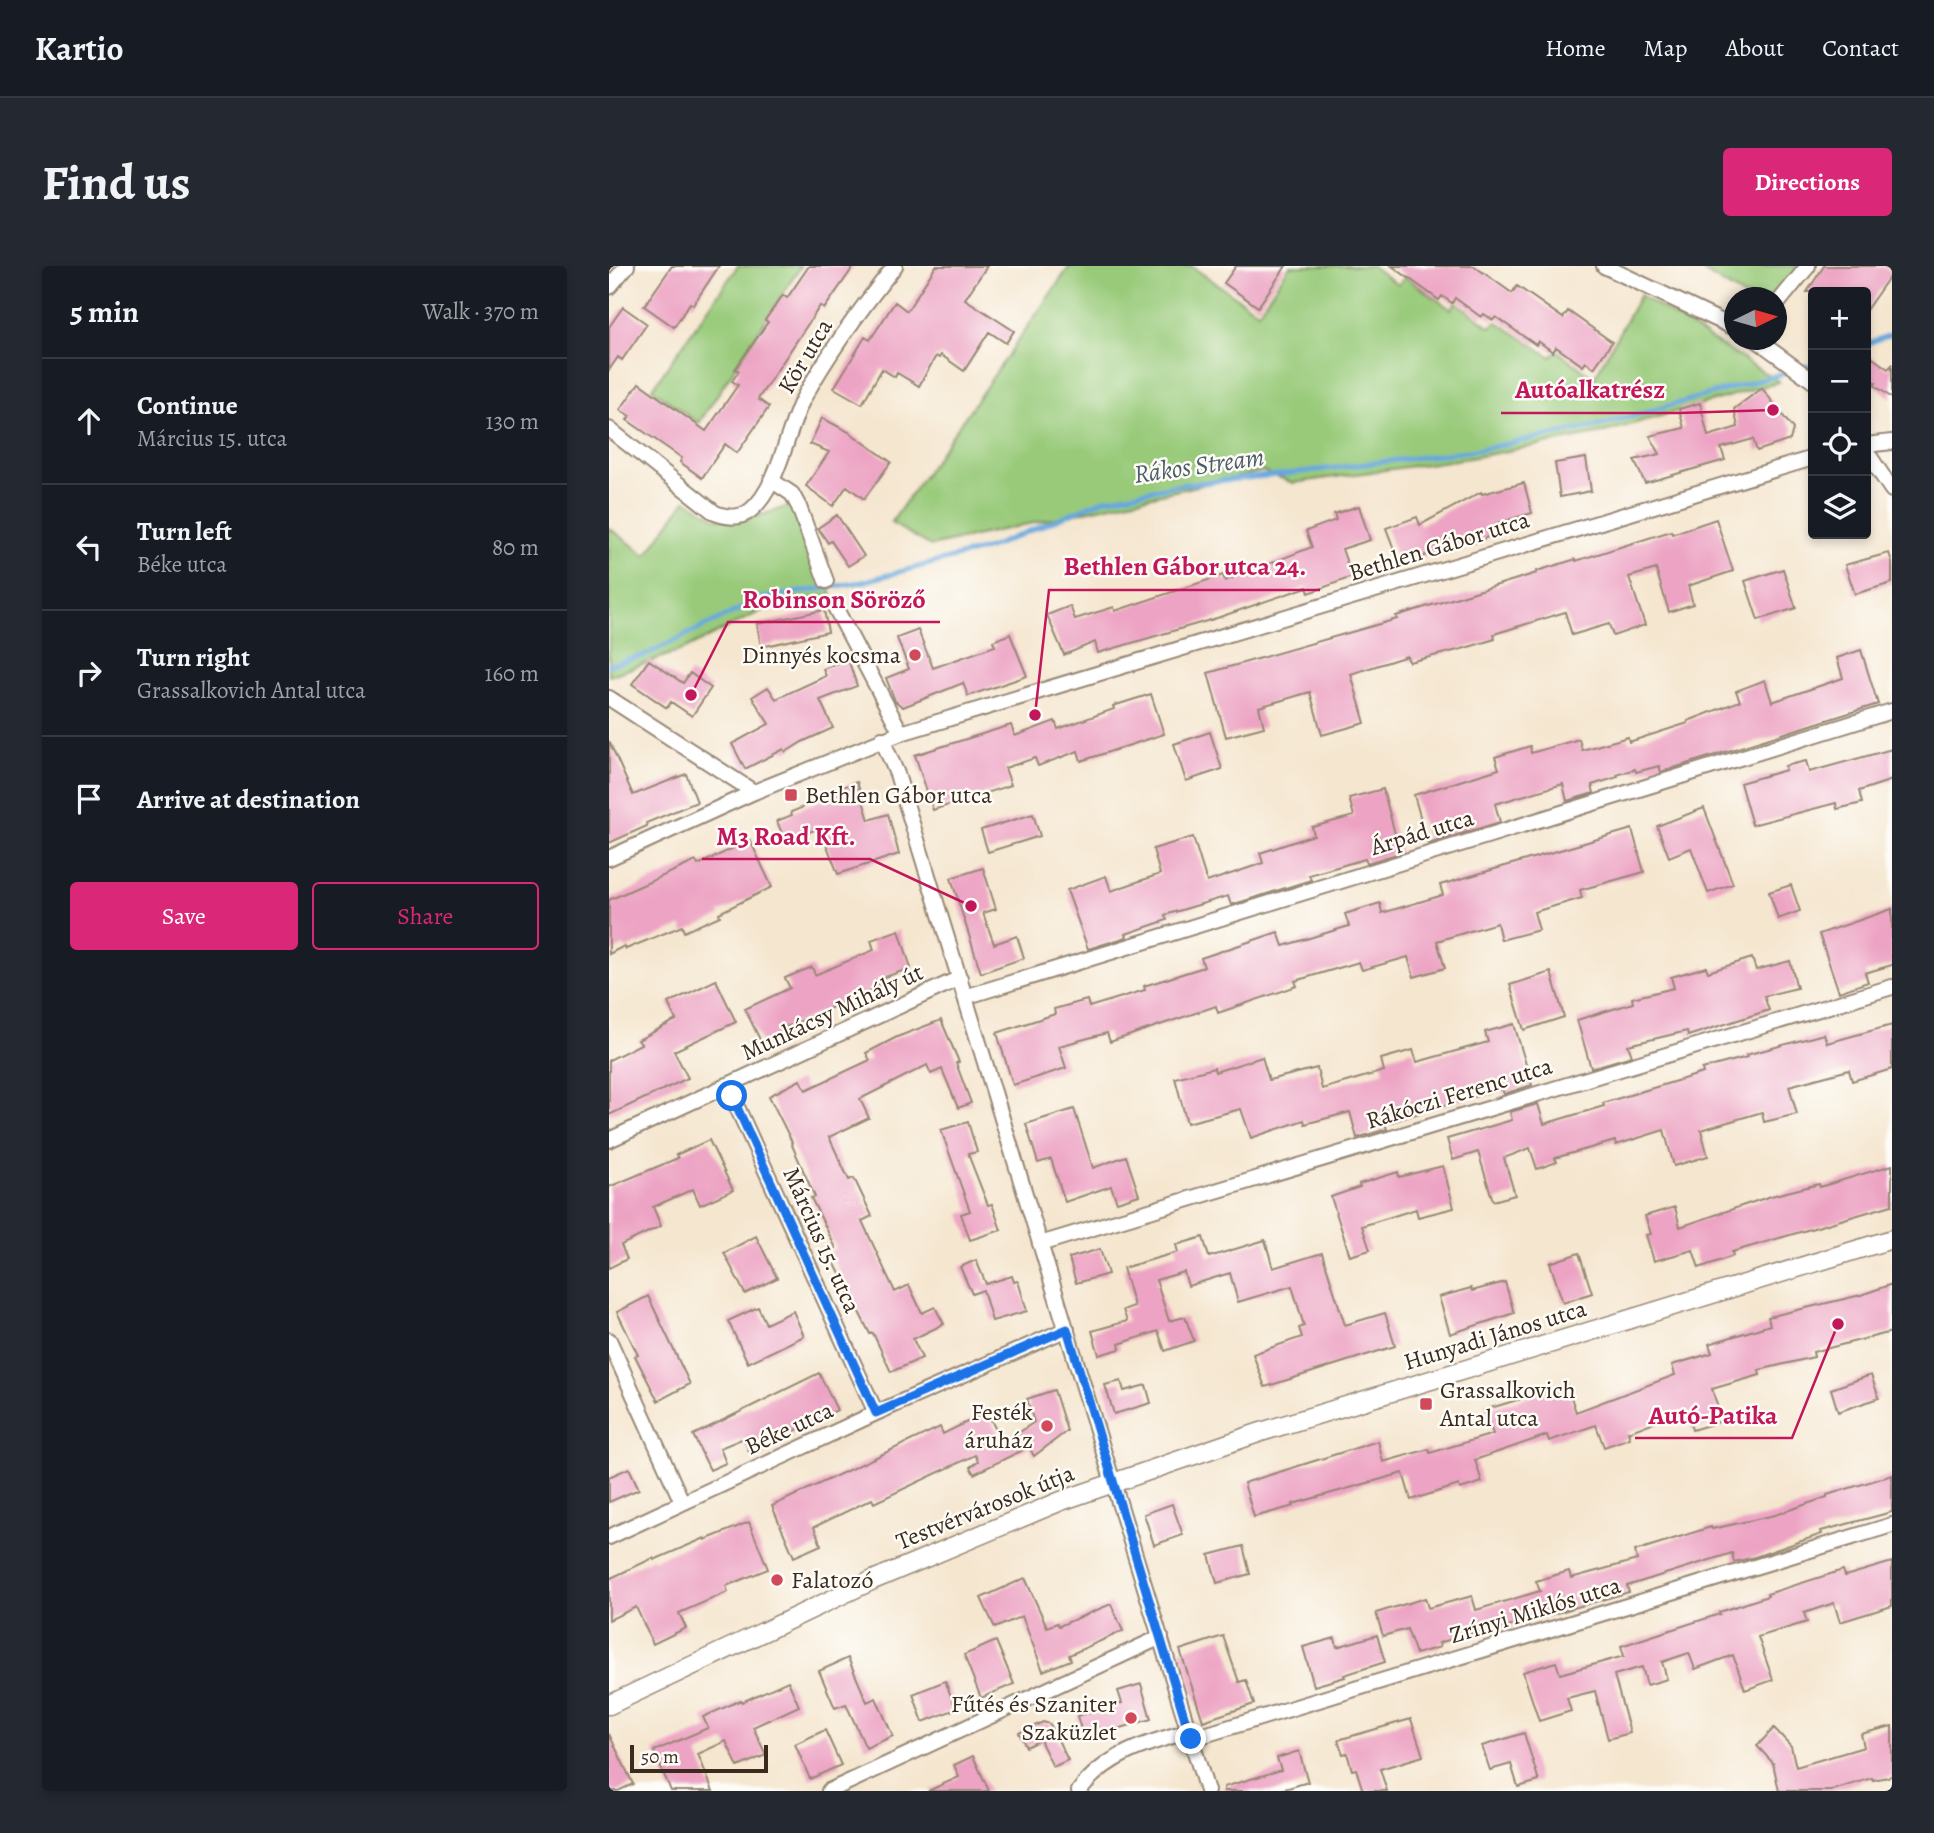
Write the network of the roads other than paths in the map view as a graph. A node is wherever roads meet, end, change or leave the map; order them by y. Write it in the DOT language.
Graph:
graph roads {
  1 [pos="628,266"];
  2 [pos="895,266"];
  3 [pos="1604,266"];
  4 [pos="1808,266"];
  5 [pos="609,287"];
  6 [pos="1787,290"];
  7 [pos="1724,323"];
  8 [pos="1772,350"];
  9 [pos="1808,377"];
  10 [pos="609,429"];
  11 [pos="1892,442"];
  12 [pos="1871,444"];
  13 [pos="1871,458"];
  14 [pos="1808,459"];
  15 [pos="771,480"];
  16 [pos="1892,490"];
  17 [pos="826,581"];
  18 [pos="835,607"];
  19 [pos="609,698"];
  20 [pos="1892,711"];
  21 [pos="901,733"];
  22 [pos="882,739"];
  23 [pos="754,792"];
  24 [pos="609,859"];
  25 [pos="960,978"];
  26 [pos="1892,987"];
  27 [pos="965,997"];
  28 [pos="727,1085"];
  29 [pos="609,1140"];
  30 [pos="1892,1239"];
  31 [pos="1040,1244"];
  32 [pos="1067,1329"];
  33 [pos="609,1340"];
  34 [pos="876,1413"];
  35 [pos="1114,1482"];
  36 [pos="682,1502"];
  37 [pos="1892,1525"];
  38 [pos="609,1537"];
  39 [pos="1161,1637"];
  40 [pos="609,1705"];
  41 [pos="1190,1735"];
  42 [pos="829,1791"];
  43 [pos="1079,1791"];
  44 [pos="1207,1791"];
  1 -- 5 [label="street"];
  2 -- 15 [label="street, Kör utca"];
  3 -- 7 [label="street"];
  4 -- 6 [label="street"];
  8 -- 9 [label="street"];
  10 -- 15 [label="street, Kör utca"];
  11 -- 12 [label="street"];
  13 -- 16 [label="street"];
  14 -- 21 [label="street, Bethlen Gábor utca"];
  15 -- 17 [label="street"];
  18 -- 21 [label="street"];
  19 -- 23 [label="street"];
  20 -- 27 [label="street, Árpád utca"];
  21 -- 22 [label="street, Bethlen Gábor utca"];
  22 -- 23 [label="street, Bethlen Gábor utca"];
  22 -- 25 [label="street"];
  23 -- 24 [label="street, Bethlen Gábor utca"];
  25 -- 27 [label="street"];
  25 -- 28 [label="street, Munkácsy Mihály út"];
  26 -- 31 [label="street, Rákóczi Ferenc utca"];
  27 -- 31 [label="street"];
  28 -- 29 [label="street, Munkácsy Mihály út"];
  28 -- 34 [label="street, Március 15. utca"];
  30 -- 35 [label="street, Hunyadi János utca"];
  31 -- 32 [label="street"];
  32 -- 34 [label="street, Béke utca"];
  32 -- 35 [label="street"];
  33 -- 36 [label="street"];
  34 -- 36 [label="street, Béke utca"];
  35 -- 39 [label="street"];
  35 -- 40 [label="street, Testvérvárosok útja"];
  36 -- 38 [label="street, Béke utca"];
  37 -- 41 [label="street, Zrínyi Miklós utca"];
  39 -- 41 [label="street"];
  39 -- 42 [label="street"];
  41 -- 43 [label="street, Zrínyi Miklós utca"];
  41 -- 44 [label="street"];
}
